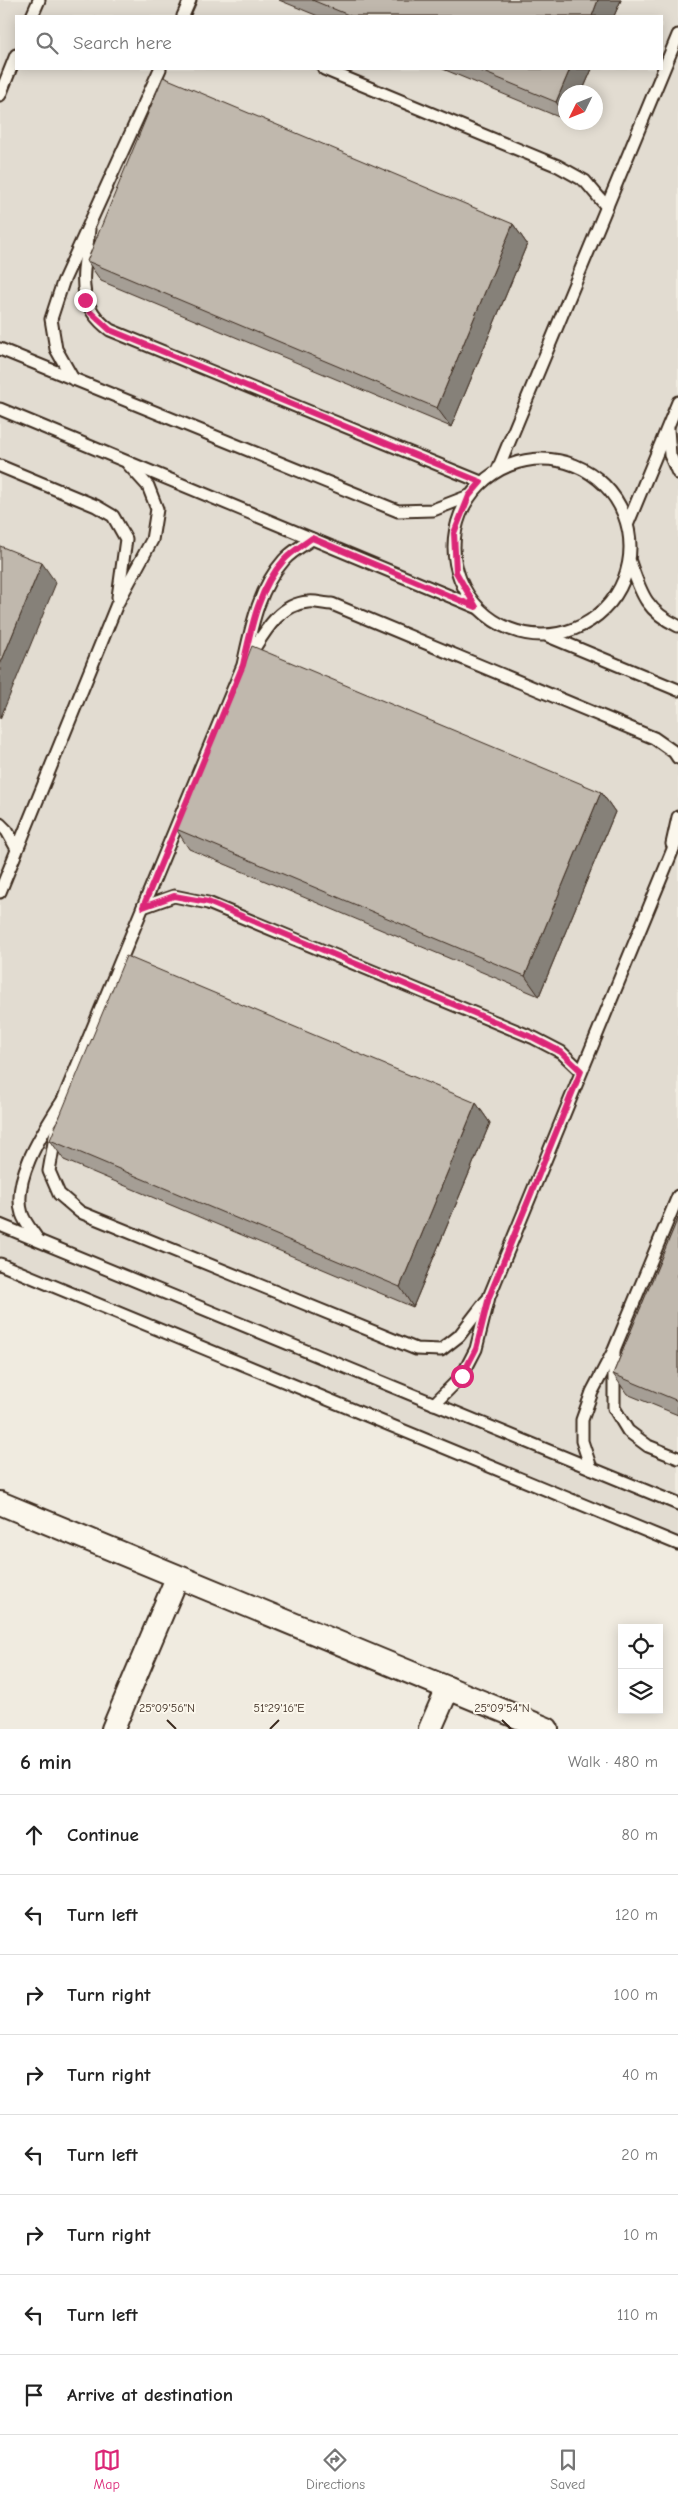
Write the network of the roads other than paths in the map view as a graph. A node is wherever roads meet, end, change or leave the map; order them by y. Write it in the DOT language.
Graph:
graph roads {
  1 [pos="39,0"];
  2 [pos="190,0"];
  3 [pos="32,15"];
  4 [pos="183,15"];
  5 [pos="678,35"];
  6 [pos="15,57"];
  7 [pos="160,70"];
  8 [pos="326,70"];
  9 [pos="0,94"];
  10 [pos="607,206"];
  11 [pos="88,230"];
  12 [pos="0,349"];
  13 [pos="73,379"];
  14 [pos="678,402"];
  15 [pos="0,409"];
  16 [pos="668,427"];
  17 [pos="125,461"];
  18 [pos="0,466"];
  19 [pos="498,469"];
  20 [pos="678,473"];
  21 [pos="481,482"];
  22 [pos="469,496"];
  23 [pos="628,522"];
  24 [pos="312,538"];
  25 [pos="630,562"];
  26 [pos="117,604"];
  27 [pos="476,607"];
  28 [pos="678,626"];
  29 [pos="548,636"];
  30 [pos="243,665"];
  31 [pos="678,690"];
  32 [pos="678,758"];
  33 [pos="678,817"];
  34 [pos="0,824"];
  35 [pos="678,837"];
  36 [pos="17,849"];
  37 [pos="671,850"];
  38 [pos="0,892"];
  39 [pos="143,907"];
  40 [pos="581,1071"];
  41 [pos="63,1100"];
  42 [pos="678,1196"];
  43 [pos="0,1225"];
  44 [pos="38,1240"];
  45 [pos="0,1264"];
  46 [pos="489,1297"];
  47 [pos="614,1350"];
  48 [pos="434,1404"];
  49 [pos="678,1458"];
  50 [pos="591,1468"];
  51 [pos="0,1503"];
  52 [pos="678,1504"];
  53 [pos="678,1544"];
  54 [pos="178,1578"];
  55 [pos="448,1688"];
  56 [pos="113,1729"];
  57 [pos="430,1729"];
  58 [pos="546,1729"];
  1 -- 3 [label="lane"];
  2 -- 4 [label="lane"];
  5 -- 10 [label="lane"];
  6 -- 9 [label="lane"];
  7 -- 11 [label="lane"];
  8 -- 10 [label="lane"];
  10 -- 19 [label="lane"];
  11 -- 13 [label="lane"];
  11 -- 21 [label="lane"];
  12 -- 13 [label="lane"];
  13 -- 22 [label="lane"];
  14 -- 16 [label="lane"];
  15 -- 17 [label="lane"];
  16 -- 20 [label="lane"];
  16 -- 23 [label="lane"];
  17 -- 24 [label="lane"];
  17 -- 26 [label="lane"];
  18 -- 26 [label="lane"];
  19 -- 21 [label="lane"];
  19 -- 23 [label="lane"];
  21 -- 22 [label="lane"];
  22 -- 27 [label="lane"];
  23 -- 25 [label="lane"];
  24 -- 27 [label="lane"];
  24 -- 30 [label="lane"];
  25 -- 28 [label="lane"];
  25 -- 29 [label="lane"];
  26 -- 36 [label="lane"];
  27 -- 29 [label="lane"];
  29 -- 31 [label="lane"];
  30 -- 32 [label="lane"];
  30 -- 39 [label="lane"];
  33 -- 37 [label="lane"];
  34 -- 36 [label="lane"];
  35 -- 37 [label="lane"];
  36 -- 38 [label="lane"];
  37 -- 40 [label="lane"];
  39 -- 40 [label="lane"];
  39 -- 41 [label="lane"];
  40 -- 46 [label="lane"];
  41 -- 44 [label="lane"];
  41 -- 46 [label="lane"];
  42 -- 47 [label="lane"];
  43 -- 44 [label="lane"];
  44 -- 48 [label="lane"];
  45 -- 53 [label="lane"];
  46 -- 48 [label="lane"];
  47 -- 49 [label="lane"];
  47 -- 50 [label="lane"];
  48 -- 50 [label="lane"];
  50 -- 52 [label="lane"];
  51 -- 54 [label="street"];
  54 -- 55 [label="street"];
  54 -- 56 [label="street"];
  55 -- 57 [label="street"];
  55 -- 58 [label="street"];
}
